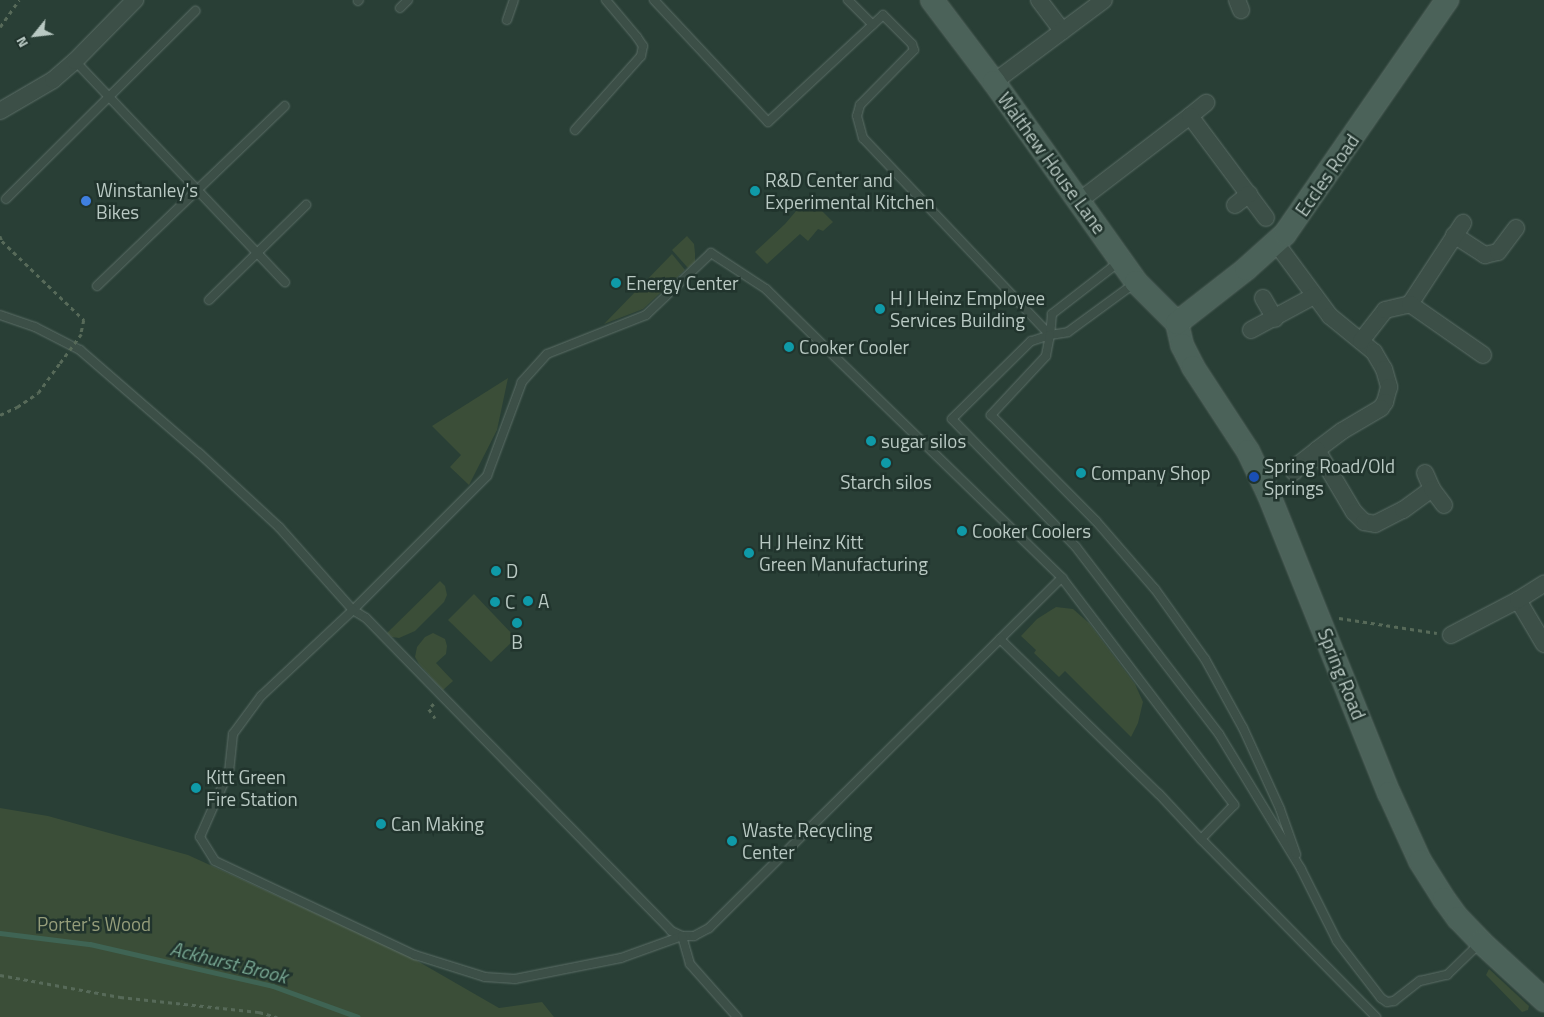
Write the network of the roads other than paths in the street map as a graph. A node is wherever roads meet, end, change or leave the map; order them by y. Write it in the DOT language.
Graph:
graph roads {
  1 [pos="135,0"];
  2 [pos="408,0"];
  3 [pos="514,0"];
  4 [pos="606,0"];
  5 [pos="654,0"];
  6 [pos="848,0"];
  7 [pos="932,0"];
  8 [pos="1039,0"];
  9 [pos="1104,0"];
  10 [pos="1447,0"];
  11 [pos="400,8"];
  12 [pos="195,11"];
  13 [pos="507,20"];
  14 [pos="873,25"];
  15 [pos="1062,31"];
  16 [pos="75,61"];
  17 [pos="994,82"];
  18 [pos="109,98"];
  19 [pos="1206,103"];
  20 [pos="285,106"];
  21 [pos="0,111"];
  22 [pos="1190,116"];
  23 [pos="575,130"];
  24 [pos="198,190"];
  25 [pos="1249,194"];
  26 [pos="6,199"];
  27 [pos="1079,200"];
  28 [pos="1235,204"];
  29 [pos="306,205"];
  30 [pos="1266,218"];
  31 [pos="1516,228"];
  32 [pos="1276,243"];
  33 [pos="257,252"];
  34 [pos="1122,260"];
  35 [pos="285,282"];
  36 [pos="1136,282"];
  37 [pos="97,286"];
  38 [pos="1314,296"];
  39 [pos="1263,298"];
  40 [pos="209,300"];
  41 [pos="1410,304"];
  42 [pos="0,315"];
  43 [pos="1275,319"];
  44 [pos="1177,323"];
  45 [pos="1251,330"];
  46 [pos="1050,334"];
  47 [pos="1361,341"];
  48 [pos="822,344"];
  49 [pos="834,355"];
  50 [pos="1483,355"];
  51 [pos="1317,450"];
  52 [pos="1294,472"];
  53 [pos="1425,473"];
  54 [pos="1432,489"];
  55 [pos="1444,505"];
  56 [pos="1062,578"];
  57 [pos="1544,584"];
  58 [pos="1518,600"];
  59 [pos="353,610"];
  60 [pos="1451,635"];
  61 [pos="1000,639"];
  62 [pos="1544,644"];
  63 [pos="1201,839"];
  64 [pos="1301,868"];
  65 [pos="682,936"];
  66 [pos="1481,942"];
  67 [pos="1544,1000"];
  68 [pos="736,1017"];
  69 [pos="1376,1017"];
  1 -- 16 [label="street"];
  2 -- 11 [label="lane"];
  3 -- 13 [label="lane"];
  4 -- 23 [label="lane"];
  5 -- 14 [label="lane"];
  6 -- 14 [label="lane"];
  7 -- 17 [label="street, Walthew House Lane"];
  8 -- 15 [label="street"];
  9 -- 15 [label="street"];
  10 -- 32 [label="street, Eccles Road"];
  12 -- 18 [label="lane"];
  14 -- 46 [label="lane"];
  15 -- 17 [label="street"];
  16 -- 18 [label="lane"];
  16 -- 21 [label="street"];
  17 -- 27 [label="street, Walthew House Lane"];
  18 -- 24 [label="lane"];
  18 -- 26 [label="lane"];
  19 -- 22 [label="street"];
  20 -- 24 [label="lane"];
  22 -- 25 [label="street"];
  22 -- 27 [label="street"];
  24 -- 33 [label="lane"];
  24 -- 37 [label="lane"];
  25 -- 28 [label="street"];
  25 -- 30 [label="street"];
  27 -- 34 [label="street, Walthew House Lane"];
  29 -- 33 [label="lane"];
  31 -- 41 [label="street"];
  32 -- 38 [label="street"];
  32 -- 44 [label="street, Eccles Road"];
  33 -- 35 [label="lane"];
  33 -- 40 [label="lane"];
  34 -- 36 [label="street, Walthew House Lane"];
  34 -- 46 [label="lane"];
  36 -- 44 [label="street, Walthew House Lane"];
  36 -- 46 [label="lane"];
  38 -- 43 [label="street"];
  38 -- 47 [label="street"];
  39 -- 43 [label="street"];
  41 -- 47 [label="street"];
  41 -- 50 [label="street"];
  42 -- 59 [label="lane"];
  43 -- 45 [label="street"];
  44 -- 66 [label="street, Spring Road"];
  46 -- 64 [label="lane"];
  46 -- 64 [label="lane"];
  47 -- 51 [label="street"];
  48 -- 59 [label="lane"];
  49 -- 56 [label="lane"];
  51 -- 52 [label="street"];
  51 -- 54 [label="street"];
  53 -- 54 [label="street"];
  54 -- 55 [label="street"];
  56 -- 61 [label="lane"];
  56 -- 63 [label="lane"];
  57 -- 58 [label="street"];
  58 -- 60 [label="street"];
  58 -- 62 [label="street"];
  59 -- 65 [label="lane"];
  59 -- 65 [label="lane"];
  61 -- 63 [label="lane"];
  61 -- 65 [label="lane"];
  63 -- 69 [label="lane"];
  64 -- 66 [label="lane"];
  65 -- 68 [label="lane"];
  66 -- 67 [label="street, Spring Road"];
}
